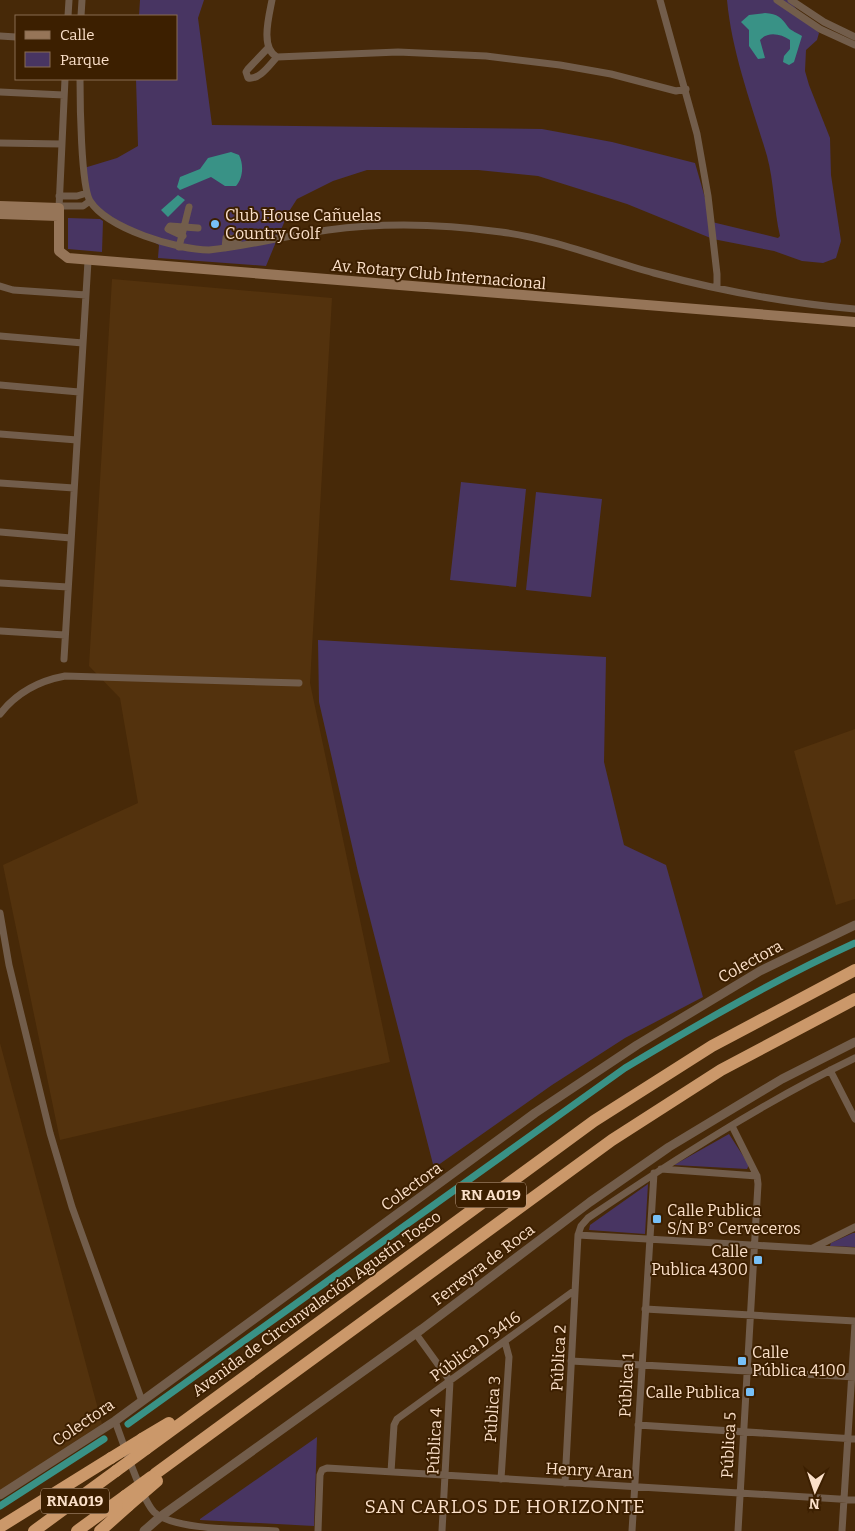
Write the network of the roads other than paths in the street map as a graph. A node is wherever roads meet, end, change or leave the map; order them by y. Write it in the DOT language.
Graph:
graph roads {
  1 [pos="69,0"];
  2 [pos="82,0"];
  3 [pos="272,0"];
  4 [pos="660,0"];
  5 [pos="777,0"];
  6 [pos="790,0"];
  7 [pos="68,15"];
  8 [pos="81,15"];
  9 [pos="0,36"];
  10 [pos="15,37"];
  11 [pos="855,37"];
  12 [pos="855,45"];
  13 [pos="268,48"];
  14 [pos="277,57"];
  15 [pos="65,80"];
  16 [pos="80,80"];
  17 [pos="686,89"];
  18 [pos="0,92"];
  19 [pos="64,95"];
  20 [pos="0,143"];
  21 [pos="61,144"];
  22 [pos="87,193"];
  23 [pos="59,196"];
  24 [pos="90,201"];
  25 [pos="0,206"];
  26 [pos="189,207"];
  27 [pos="59,210"];
  28 [pos="0,214"];
  29 [pos="185,227"];
  30 [pos="198,228"];
  31 [pos="183,236"];
  32 [pos="179,247"];
  33 [pos="88,261"];
  34 [pos="0,286"];
  35 [pos="717,288"];
  36 [pos="86,295"];
  37 [pos="855,309"];
  38 [pos="855,322"];
  39 [pos="0,336"];
  40 [pos="83,343"];
  41 [pos="0,385"];
  42 [pos="79,392"];
  43 [pos="0,434"];
  44 [pos="77,440"];
  45 [pos="0,483"];
  46 [pos="74,488"];
  47 [pos="0,532"];
  48 [pos="71,538"];
  49 [pos="0,583"];
  50 [pos="68,588"];
  51 [pos="0,632"];
  52 [pos="65,635"];
  53 [pos="64,659"];
  54 [pos="299,683"];
  55 [pos="0,714"];
  56 [pos="0,913"];
  57 [pos="855,925"];
  58 [pos="855,970"];
  59 [pos="855,999"];
  60 [pos="855,1042"];
  61 [pos="855,1058"];
  62 [pos="830,1070"];
  63 [pos="855,1119"];
  64 [pos="732,1126"];
  65 [pos="657,1171"];
  66 [pos="757,1176"];
  67 [pos="855,1227"];
  68 [pos="578,1235"];
  69 [pos="650,1240"];
  70 [pos="754,1246"];
  71 [pos="812,1248"];
  72 [pos="855,1251"];
  73 [pos="575,1290"];
  74 [pos="645,1309"];
  75 [pos="749,1315"];
  76 [pos="855,1322"];
  77 [pos="416,1334"];
  78 [pos="505,1342"];
  79 [pos="571,1361"];
  80 [pos="641,1365"];
  81 [pos="746,1371"];
  82 [pos="853,1377"];
  83 [pos="450,1381"];
  84 [pos="142,1401"];
  85 [pos="114,1420"];
  86 [pos="638,1425"];
  87 [pos="743,1432"];
  88 [pos="851,1439"];
  89 [pos="144,1444"];
  90 [pos="391,1472"];
  91 [pos="446,1476"];
  92 [pos="156,1478"];
  93 [pos="502,1479"];
  94 [pos="565,1483"];
  95 [pos="634,1487"];
  96 [pos="740,1493"];
  97 [pos="0,1495"];
  98 [pos="844,1499"];
  99 [pos="855,1500"];
  100 [pos="126,1501"];
  101 [pos="160,1517"];
  102 [pos="0,1527"];
  103 [pos="186,1528"];
  104 [pos="252,1530"];
  105 [pos="34,1531"];
  106 [pos="77,1531"];
  107 [pos="100,1531"];
  108 [pos="144,1531"];
  109 [pos="276,1531"];
  110 [pos="318,1531"];
  111 [pos="442,1531"];
  112 [pos="632,1531"];
  113 [pos="738,1531"];
  114 [pos="842,1531"];
  1 -- 7 [label="street"];
  2 -- 8 [label="street"];
  3 -- 13 [label="street"];
  4 -- 17 [label="street"];
  5 -- 12 [label="street"];
  6 -- 11 [label="street"];
  9 -- 10 [label="street"];
  13 -- 14 [label="street"];
  13 -- 14 [label="street"];
  14 -- 17 [label="street"];
  15 -- 19 [label="street"];
  16 -- 22 [label="street"];
  17 -- 35 [label="street"];
  18 -- 19 [label="street"];
  19 -- 21 [label="street"];
  20 -- 21 [label="street"];
  21 -- 23 [label="street"];
  22 -- 23 [label="street"];
  22 -- 24 [label="street"];
  23 -- 27 [label="street"];
  24 -- 27 [label="street"];
  24 -- 32 [label="street"];
  25 -- 27 [label="main road"];
  26 -- 29 [label="street"];
  27 -- 28 [label="main road"];
  27 -- 33 [label="main road, Av. Rotary Club Internacional"];
  29 -- 30 [label="street"];
  29 -- 31 [label="street"];
  29 -- 31 [label="street"];
  31 -- 32 [label="street"];
  32 -- 35 [label="street"];
  33 -- 36 [label="street"];
  33 -- 38 [label="main road, Av. Rotary Club Internacional"];
  34 -- 36 [label="street"];
  35 -- 37 [label="street"];
  36 -- 40 [label="street"];
  39 -- 40 [label="street"];
  40 -- 42 [label="street"];
  41 -- 42 [label="street"];
  42 -- 44 [label="street"];
  43 -- 44 [label="street"];
  44 -- 46 [label="street"];
  45 -- 46 [label="street"];
  46 -- 48 [label="street"];
  47 -- 48 [label="street"];
  48 -- 50 [label="street"];
  49 -- 50 [label="street"];
  50 -- 52 [label="street"];
  51 -- 52 [label="street"];
  52 -- 53 [label="street"];
  54 -- 55 [label="street"];
  56 -- 84 [label="street"];
  57 -- 84 [label="street, Colectora"];
  58 -- 89 [label="highway, Avenida de Circunvalación Agustín Tosco / RN A019"];
  59 -- 92 [label="highway, RN A019"];
  60 -- 77 [label="street, Ferreyra de Roca"];
  61 -- 62 [label="street"];
  62 -- 63 [label="street"];
  62 -- 64 [label="street"];
  64 -- 65 [label="street"];
  64 -- 66 [label="street, Pública 5"];
  65 -- 66 [label="street"];
  65 -- 68 [label="street"];
  65 -- 69 [label="street, Pública 1"];
  66 -- 70 [label="street, Pública 5"];
  67 -- 71 [label="street"];
  68 -- 69 [label="street"];
  68 -- 73 [label="street, Pública 2"];
  69 -- 70 [label="street"];
  69 -- 74 [label="street, Pública 1"];
  70 -- 71 [label="street"];
  70 -- 75 [label="street, Pública 5"];
  71 -- 72 [label="street"];
  73 -- 78 [label="street, Pública D 3416"];
  73 -- 79 [label="street, Pública 2"];
  74 -- 75 [label="street"];
  74 -- 80 [label="street, Pública 1"];
  75 -- 76 [label="street"];
  75 -- 81 [label="street, Pública 5"];
  76 -- 82 [label="street"];
  77 -- 83 [label="street"];
  77 -- 101 [label="street, Ferreyra de Roca"];
  78 -- 83 [label="street, Pública D 3416"];
  78 -- 93 [label="street, Pública 3"];
  79 -- 80 [label="street"];
  79 -- 94 [label="street, Pública 2"];
  80 -- 81 [label="street"];
  80 -- 86 [label="street, Pública 1"];
  81 -- 82 [label="street"];
  81 -- 87 [label="street, Pública 5"];
  82 -- 88 [label="street"];
  83 -- 90 [label="street, Pública D 3416"];
  83 -- 91 [label="street, Pública 4"];
  84 -- 85 [label="street, Colectora"];
  85 -- 97 [label="street, Colectora"];
  85 -- 101 [label="street"];
  86 -- 87 [label="street"];
  86 -- 95 [label="street, Pública 1"];
  87 -- 88 [label="street"];
  87 -- 96 [label="street, Pública 5"];
  88 -- 98 [label="street"];
  89 -- 102 [label="highway, bridge"];
  89 -- 105 [label="highway, RNA019, bridge"];
  90 -- 91 [label="street, Henry Aran"];
  90 -- 110 [label="street, Henry Aran"];
  91 -- 93 [label="street, Henry Aran"];
  91 -- 111 [label="street, Pública 4"];
  92 -- 100 [label="highway, RNA019, bridge"];
  93 -- 94 [label="street, Henry Aran"];
  94 -- 95 [label="street, Henry Aran"];
  95 -- 96 [label="street, Henry Aran"];
  95 -- 112 [label="street, Pública 1"];
  96 -- 98 [label="street, Henry Aran"];
  96 -- 113 [label="street, Pública 5"];
  98 -- 99 [label="street, Henry Aran"];
  98 -- 114 [label="street"];
  100 -- 106 [label="highway, RNA019"];
  100 -- 107 [label="highway"];
  101 -- 103 [label="street"];
  101 -- 108 [label="street, Ferreyra de Roca"];
  103 -- 104 [label="street"];
  104 -- 109 [label="street"];
}
